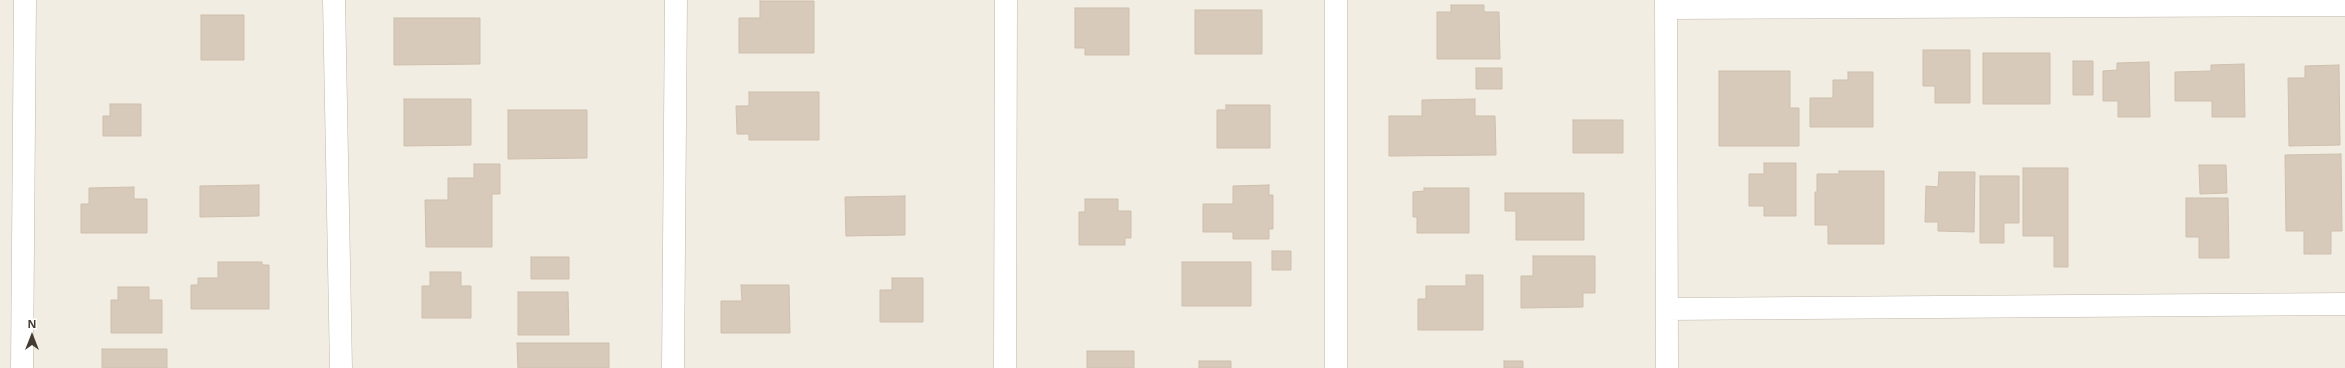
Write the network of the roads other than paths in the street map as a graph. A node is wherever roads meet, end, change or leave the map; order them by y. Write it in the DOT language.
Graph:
graph roads {
  1 [pos="25,0"];
  2 [pos="334,0"];
  3 [pos="676,0"];
  4 [pos="1006,0"];
  5 [pos="1336,0"];
  6 [pos="1666,4"];
  7 [pos="2345,5"];
  8 [pos="2345,304"];
  9 [pos="1667,309"];
  10 [pos="22,368"];
  11 [pos="340,368"];
  12 [pos="673,368"];
  13 [pos="1005,368"];
  14 [pos="1336,368"];
  15 [pos="1667,368"];
  1 -- 10 [label="street"];
  2 -- 11 [label="street"];
  3 -- 12 [label="street"];
  4 -- 13 [label="street"];
  5 -- 14 [label="street"];
  6 -- 7 [label="street"];
  6 -- 9 [label="street"];
  8 -- 9 [label="street"];
  9 -- 15 [label="street"];
}
